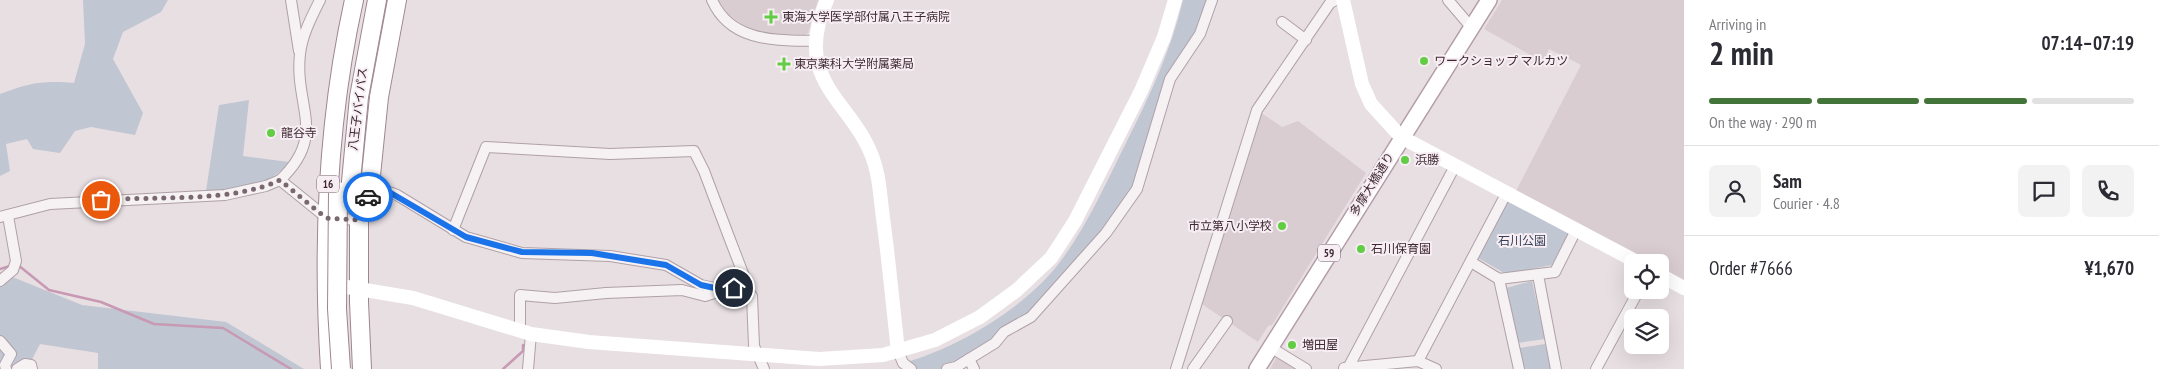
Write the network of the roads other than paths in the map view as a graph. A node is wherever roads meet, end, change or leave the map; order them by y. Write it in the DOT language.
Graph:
graph roads {
  1 [pos="290,0"];
  2 [pos="320,0"];
  3 [pos="354,0"];
  4 [pos="365,0"];
  5 [pos="377,0"];
  6 [pos="382,0"];
  7 [pos="396,0"];
  8 [pos="712,0"];
  9 [pos="827,0"];
  10 [pos="1174,0"];
  11 [pos="1212,0"];
  12 [pos="1336,0"];
  13 [pos="1343,0"];
  14 [pos="1448,0"];
  15 [pos="1488,0"];
  16 [pos="1282,22"];
  17 [pos="371,26"];
  18 [pos="1471,27"];
  19 [pos="1306,40"];
  20 [pos="816,41"];
  21 [pos="300,53"];
  22 [pos="1401,137"];
  23 [pos="1455,166"];
  24 [pos="280,180"];
  25 [pos="370,185"];
  26 [pos="344,192"];
  27 [pos="1506,194"];
  28 [pos="4,216"];
  29 [pos="326,218"];
  30 [pos="359,220"];
  31 [pos="453,230"];
  32 [pos="1576,230"];
  33 [pos="1624,255"];
  34 [pos="1471,262"];
  35 [pos="1538,275"];
  36 [pos="1499,279"];
  37 [pos="1669,280"];
  38 [pos="0,281"];
  39 [pos="326,283"];
  40 [pos="744,286"];
  41 [pos="358,288"];
  42 [pos="1684,288"];
  43 [pos="724,290"];
  44 [pos="1634,299"];
  45 [pos="1227,321"];
  46 [pos="525,332"];
  47 [pos="0,341"];
  48 [pos="1270,348"];
  49 [pos="898,351"];
  50 [pos="757,355"];
  51 [pos="969,359"];
  52 [pos="1418,361"];
  53 [pos="1344,368"];
  54 [pos="6,369"];
  55 [pos="17,369"];
  56 [pos="32,369"];
  57 [pos="330,369"];
  58 [pos="341,369"];
  59 [pos="352,369"];
  60 [pos="362,369"];
  61 [pos="528,369"];
  62 [pos="764,369"];
  63 [pos="911,369"];
  64 [pos="948,369"];
  65 [pos="974,369"];
  66 [pos="1176,369"];
  67 [pos="1192,369"];
  68 [pos="1257,369"];
  69 [pos="1306,369"];
  70 [pos="1436,369"];
  71 [pos="1519,369"];
  72 [pos="1556,369"];
  73 [pos="1596,369"];
  1 -- 21 [label="street"];
  2 -- 21 [label="street"];
  3 -- 29 [label="highway, 16"];
  4 -- 26 [label="highway, 八王子バイパス / 16"];
  5 -- 17 [label="highway, 八王子バイパス / 16"];
  6 -- 17 [label="highway"];
  7 -- 25 [label="highway"];
  8 -- 20 [label="street"];
  9 -- 20 [label="street"];
  10 -- 49 [label="street"];
  11 -- 51 [label="street"];
  12 -- 19 [label="street"];
  13 -- 22 [label="street"];
  14 -- 18 [label="street"];
  15 -- 18 [label="main road, 多摩大橋通り / 59"];
  16 -- 19 [label="street"];
  17 -- 26 [label="highway, 八王子バイパス / 16"];
  18 -- 22 [label="main road, 多摩大橋通り / 59"];
  19 -- 66 [label="street"];
  20 -- 49 [label="street"];
  21 -- 24 [label="street"];
  22 -- 23 [label="street"];
  22 -- 48 [label="main road, 多摩大橋通り / 59"];
  23 -- 27 [label="street"];
  23 -- 53 [label="street"];
  24 -- 28 [label="street"];
  24 -- 29 [label="street"];
  25 -- 30 [label="highway"];
  25 -- 31 [label="street"];
  26 -- 58 [label="highway, 八王子バイパス / 16, bridge"];
  26 -- 59 [label="highway, 八王子バイパス / 16"];
  27 -- 32 [label="street"];
  27 -- 34 [label="street"];
  28 -- 38 [label="street"];
  29 -- 30 [label="street"];
  29 -- 39 [label="highway, 16"];
  30 -- 41 [label="highway"];
  31 -- 40 [label="street"];
  31 -- 43 [label="street"];
  32 -- 33 [label="street"];
  32 -- 35 [label="street"];
  34 -- 36 [label="street"];
  34 -- 52 [label="street"];
  35 -- 36 [label="street"];
  35 -- 72 [label="street"];
  36 -- 71 [label="street"];
  37 -- 42 [label="street"];
  39 -- 41 [label="street"];
  39 -- 57 [label="highway, 16"];
  40 -- 43 [label="street"];
  40 -- 50 [label="street"];
  41 -- 46 [label="street"];
  41 -- 60 [label="highway"];
  43 -- 46 [label="street"];
  44 -- 73 [label="street"];
  45 -- 67 [label="street"];
  46 -- 50 [label="street"];
  46 -- 61 [label="street"];
  47 -- 54 [label="street"];
  48 -- 68 [label="main road, 多摩大橋通り / 59"];
  48 -- 69 [label="street"];
  49 -- 50 [label="street"];
  49 -- 63 [label="street"];
  50 -- 62 [label="street"];
  51 -- 64 [label="street"];
  51 -- 65 [label="street"];
  52 -- 53 [label="street"];
  52 -- 70 [label="street"];
  55 -- 56 [label="street"];
}
